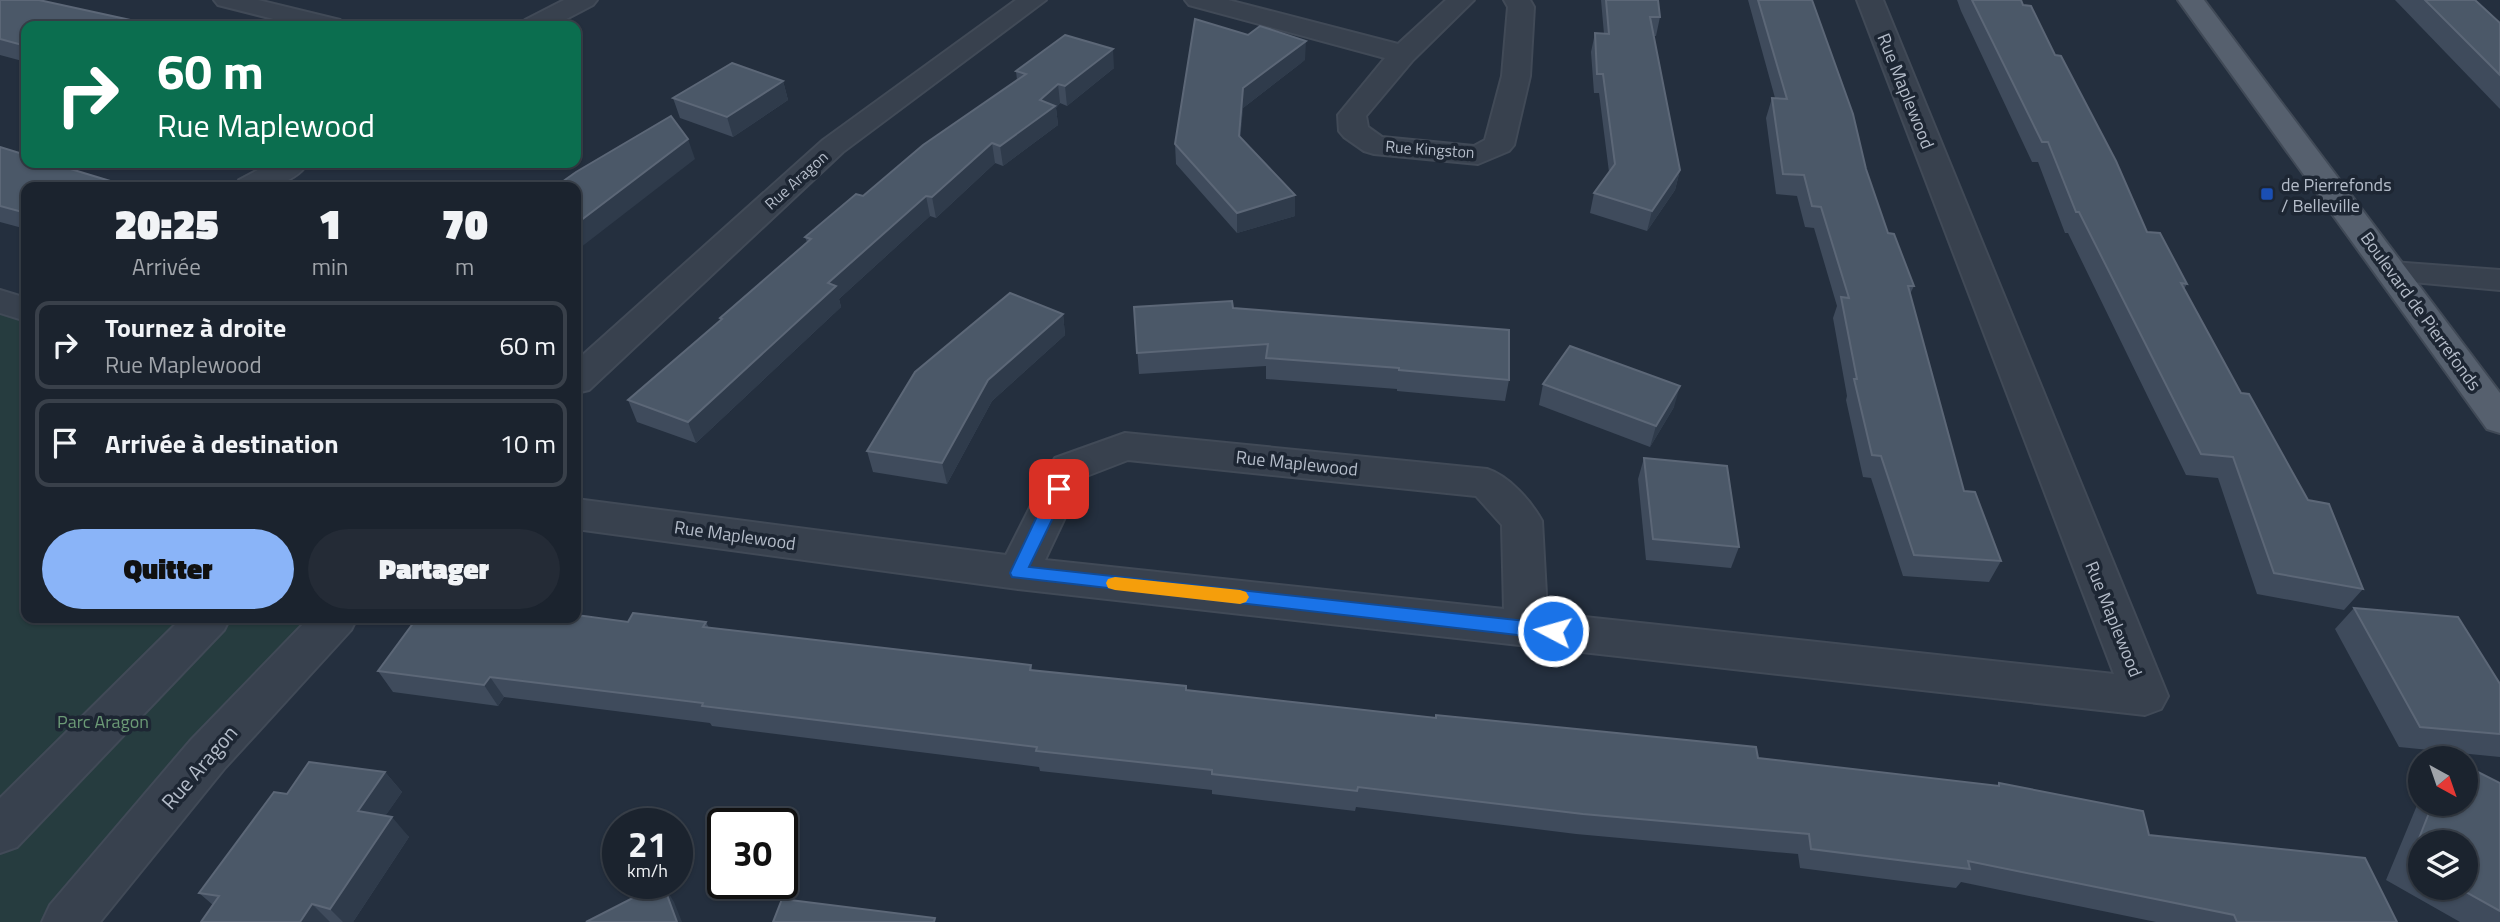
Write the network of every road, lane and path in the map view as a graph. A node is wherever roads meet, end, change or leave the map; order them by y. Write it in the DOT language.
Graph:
graph roads {
  1 [pos="228,0"];
  2 [pos="584,0"];
  3 [pos="1033,0"];
  4 [pos="1198,0"];
  5 [pos="1461,0"];
  6 [pos="1517,0"];
  7 [pos="1870,0"];
  8 [pos="2191,0"];
  9 [pos="311,21"];
  10 [pos="544,21"];
  11 [pos="1403,54"];
  12 [pos="284,168"];
  13 [pos="259,182"];
  14 [pos="2392,272"];
  15 [pos="2500,280"];
  16 [pos="0,301"];
  17 [pos="21,308"];
  18 [pos="581,376"];
  19 [pos="2500,420"];
  20 [pos="581,515"];
  21 [pos="1018,573"];
  22 [pos="204,623"];
  23 [pos="331,623"];
  24 [pos="1526,628"];
  25 [pos="0,831"];
  26 [pos="68,922"];
  1 -- 9 [label="street"];
  2 -- 10 [label="street"];
  3 -- 18 [label="street, Rue Aragon"];
  4 -- 11 [label="street"];
  5 -- 11 [label="street, Rue Kingston"];
  6 -- 11 [label="street, Rue Kingston"];
  7 -- 24 [label="street, Rue Maplewood"];
  8 -- 14 [label="main road, Boulevard de Pierrefonds"];
  12 -- 13 [label="street"];
  14 -- 15 [label="street"];
  14 -- 19 [label="main road, Boulevard de Pierrefonds"];
  16 -- 17 [label="street"];
  20 -- 21 [label="street, Rue Maplewood"];
  21 -- 24 [label="street, Rue Maplewood"];
  21 -- 24 [label="street, Rue Maplewood"];
  22 -- 25 [label="street"];
  23 -- 26 [label="street, Rue Aragon"];
}
